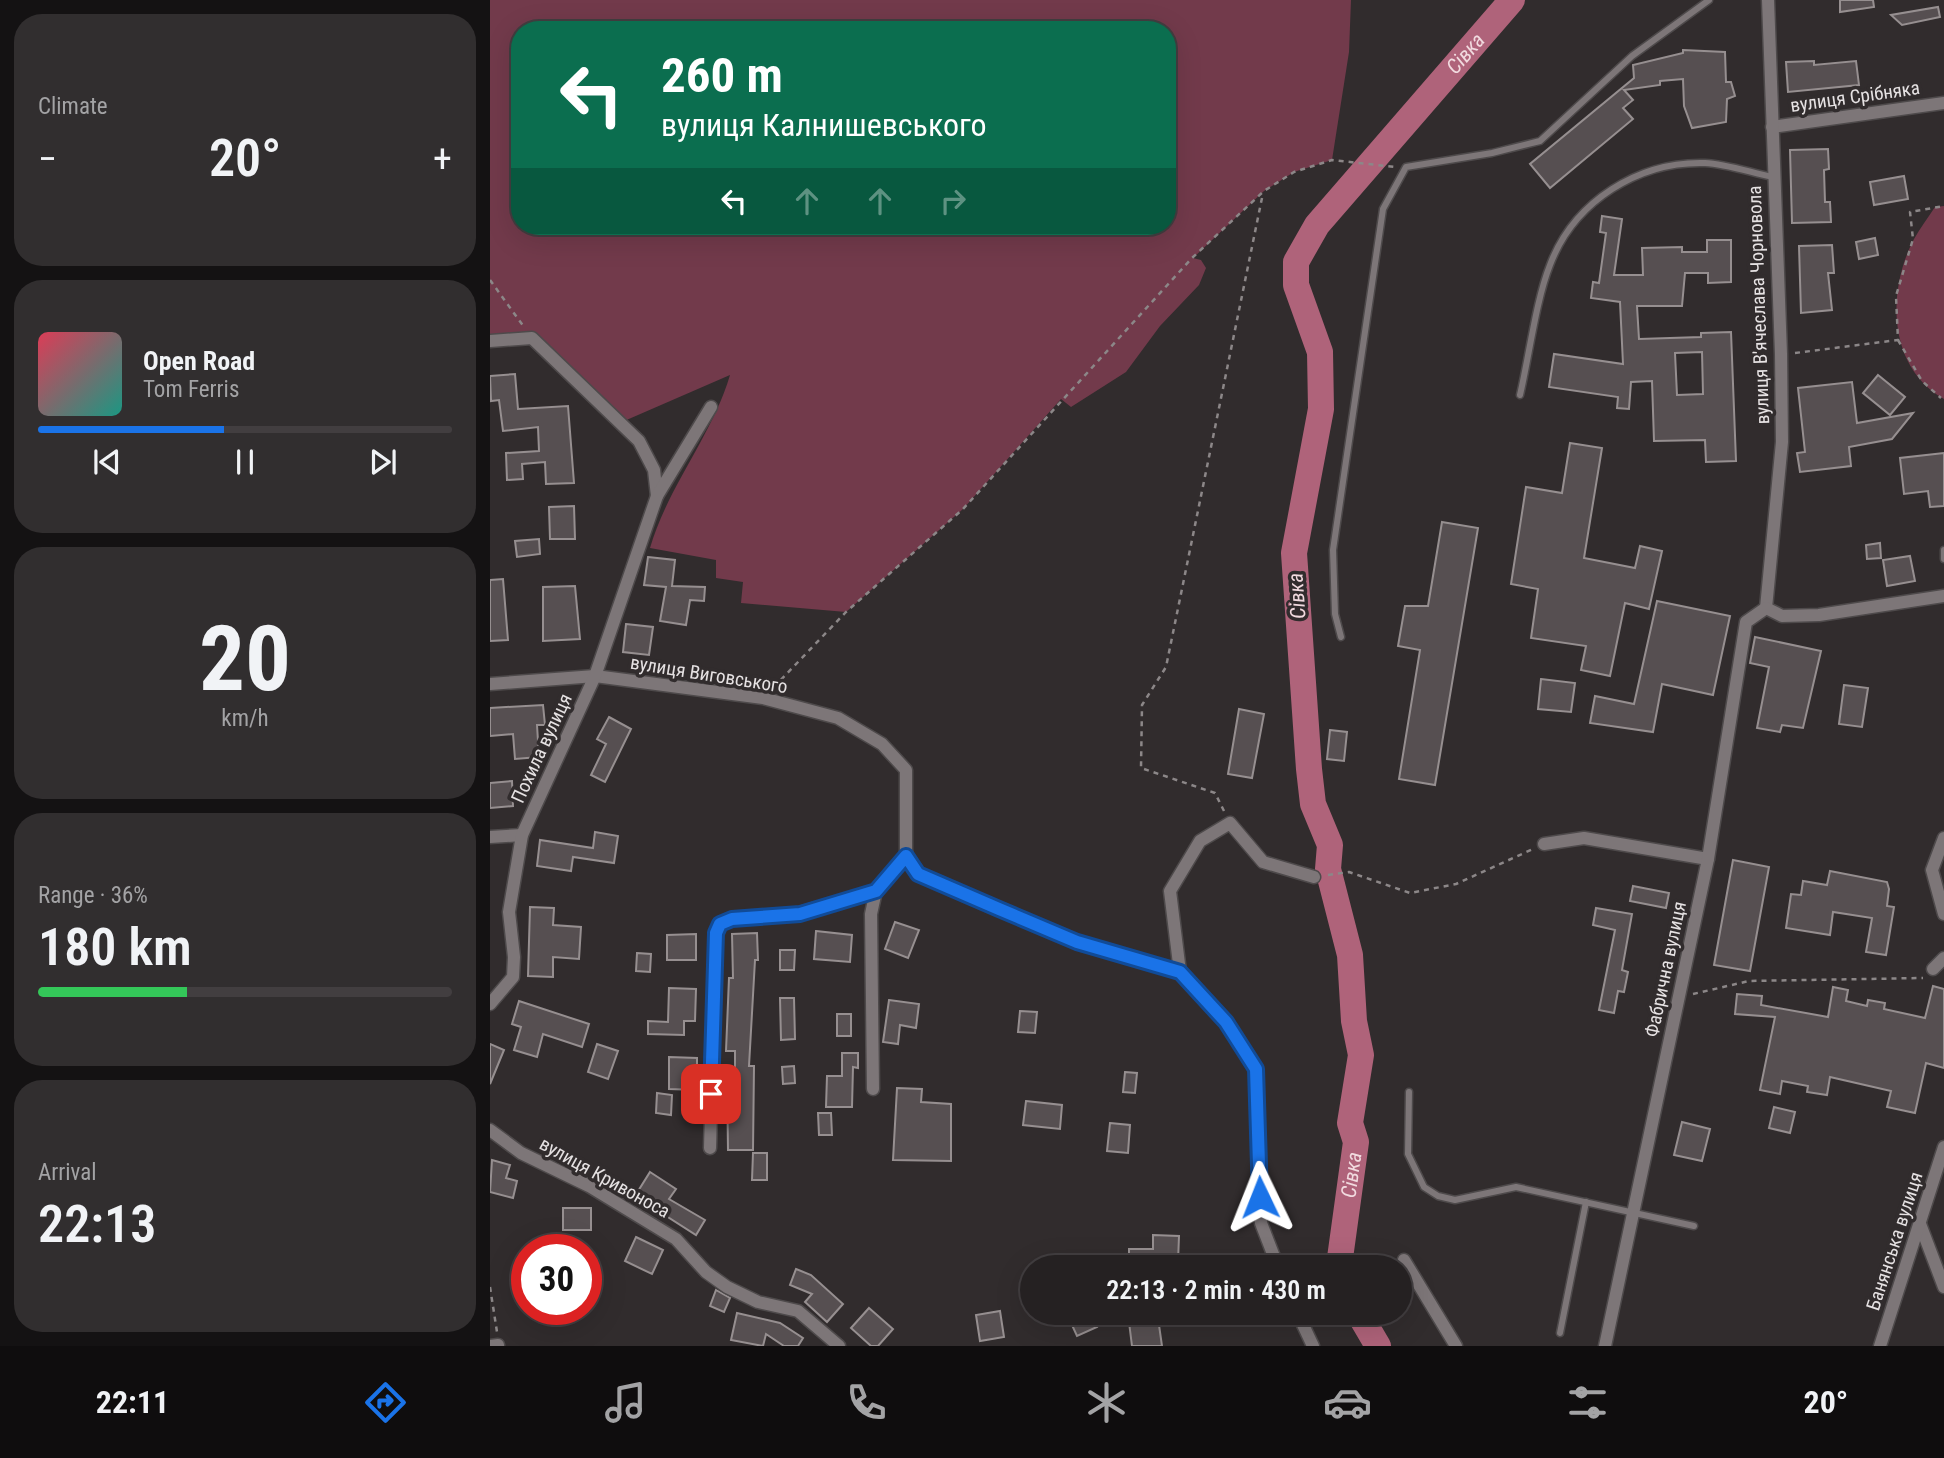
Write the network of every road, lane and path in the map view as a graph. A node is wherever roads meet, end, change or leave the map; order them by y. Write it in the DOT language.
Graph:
graph roads {
  1 [pos="1709,0"];
  2 [pos="1768,0"];
  3 [pos="1944,103"];
  4 [pos="1772,127"];
  5 [pos="1406,167"];
  6 [pos="1773,177"];
  7 [pos="1264,191"];
  8 [pos="1944,206"];
  9 [pos="490,280"];
  10 [pos="532,338"];
  11 [pos="1899,340"];
  12 [pos="490,341"];
  13 [pos="1782,354"];
  14 [pos="1520,395"];
  15 [pos="1941,398"];
  16 [pos="712,407"];
  17 [pos="657,496"];
  18 [pos="1944,550"];
  19 [pos="1944,559"];
  20 [pos="1944,596"];
  21 [pos="1766,608"];
  22 [pos="1341,638"];
  23 [pos="595,676"];
  24 [pos="490,684"];
  25 [pos="763,698"];
  26 [pos="1230,823"];
  27 [pos="522,835"];
  28 [pos="490,837"];
  29 [pos="1944,838"];
  30 [pos="1544,844"];
  31 [pos="906,856"];
  32 [pos="1708,859"];
  33 [pos="1314,877"];
  34 [pos="876,891"];
  35 [pos="1944,915"];
  36 [pos="1944,958"];
  37 [pos="1180,972"];
  38 [pos="1932,973"];
  39 [pos="1679,997"];
  40 [pos="490,1004"];
  41 [pos="873,1089"];
  42 [pos="1409,1092"];
  43 [pos="490,1130"];
  44 [pos="710,1147"];
  45 [pos="1944,1147"];
  46 [pos="1586,1202"];
  47 [pos="1633,1212"];
  48 [pos="1920,1224"];
  49 [pos="1694,1226"];
  50 [pos="1273,1255"];
  51 [pos="1412,1273"];
  52 [pos="490,1287"];
  53 [pos="1944,1287"];
  54 [pos="1303,1325"];
  55 [pos="1560,1333"];
  56 [pos="494,1345"];
  57 [pos="839,1346"];
  58 [pos="1313,1346"];
  59 [pos="1456,1346"];
  60 [pos="1605,1346"];
  61 [pos="1881,1346"];
  1 -- 5 [label="lane"];
  2 -- 4 [label="street, вулиця В'ячеслава Чорновола"];
  3 -- 4 [label="street, вулиця Срібняка"];
  4 -- 6 [label="street, вулиця В'ячеслава Чорновола"];
  5 -- 7 [label="path"];
  5 -- 22 [label="lane"];
  6 -- 13 [label="street, вулиця В'ячеслава Чорновола"];
  6 -- 14 [label="lane"];
  7 -- 25 [label="path"];
  7 -- 26 [label="path"];
  8 -- 11 [label="path"];
  9 -- 10 [label="path"];
  10 -- 12 [label="street"];
  10 -- 17 [label="street"];
  11 -- 13 [label="path"];
  11 -- 15 [label="path"];
  13 -- 21 [label="street, вулиця В'ячеслава Чорновола"];
  16 -- 17 [label="street, вулиця Виговського"];
  17 -- 23 [label="street, вулиця Виговського"];
  18 -- 19 [label="lane"];
  20 -- 21 [label="street"];
  21 -- 32 [label="street, Фабрична вулиця"];
  23 -- 24 [label="street"];
  23 -- 25 [label="street, вулиця Виговського"];
  23 -- 27 [label="street, Похила вулиця"];
  25 -- 31 [label="street, вулиця Виговського"];
  26 -- 33 [label="street"];
  26 -- 37 [label="street"];
  27 -- 28 [label="street"];
  27 -- 40 [label="street"];
  29 -- 35 [label="street"];
  30 -- 32 [label="street"];
  30 -- 33 [label="path"];
  31 -- 34 [label="street"];
  31 -- 37 [label="street"];
  32 -- 39 [label="street, Фабрична вулиця"];
  34 -- 41 [label="street"];
  34 -- 44 [label="street"];
  36 -- 38 [label="street"];
  37 -- 50 [label="street"];
  38 -- 39 [label="path"];
  39 -- 47 [label="street, Фабрична вулиця"];
  42 -- 46 [label="lane"];
  43 -- 57 [label="street, вулиця Кривоноса"];
  45 -- 48 [label="street, Банянська вулиця"];
  46 -- 47 [label="lane"];
  46 -- 55 [label="lane"];
  47 -- 49 [label="lane"];
  47 -- 60 [label="street, Фабрична вулиця"];
  48 -- 53 [label="street"];
  48 -- 61 [label="street, Банянська вулиця"];
  51 -- 59 [label="street"];
  52 -- 56 [label="path"];
  54 -- 58 [label="street"];
}
